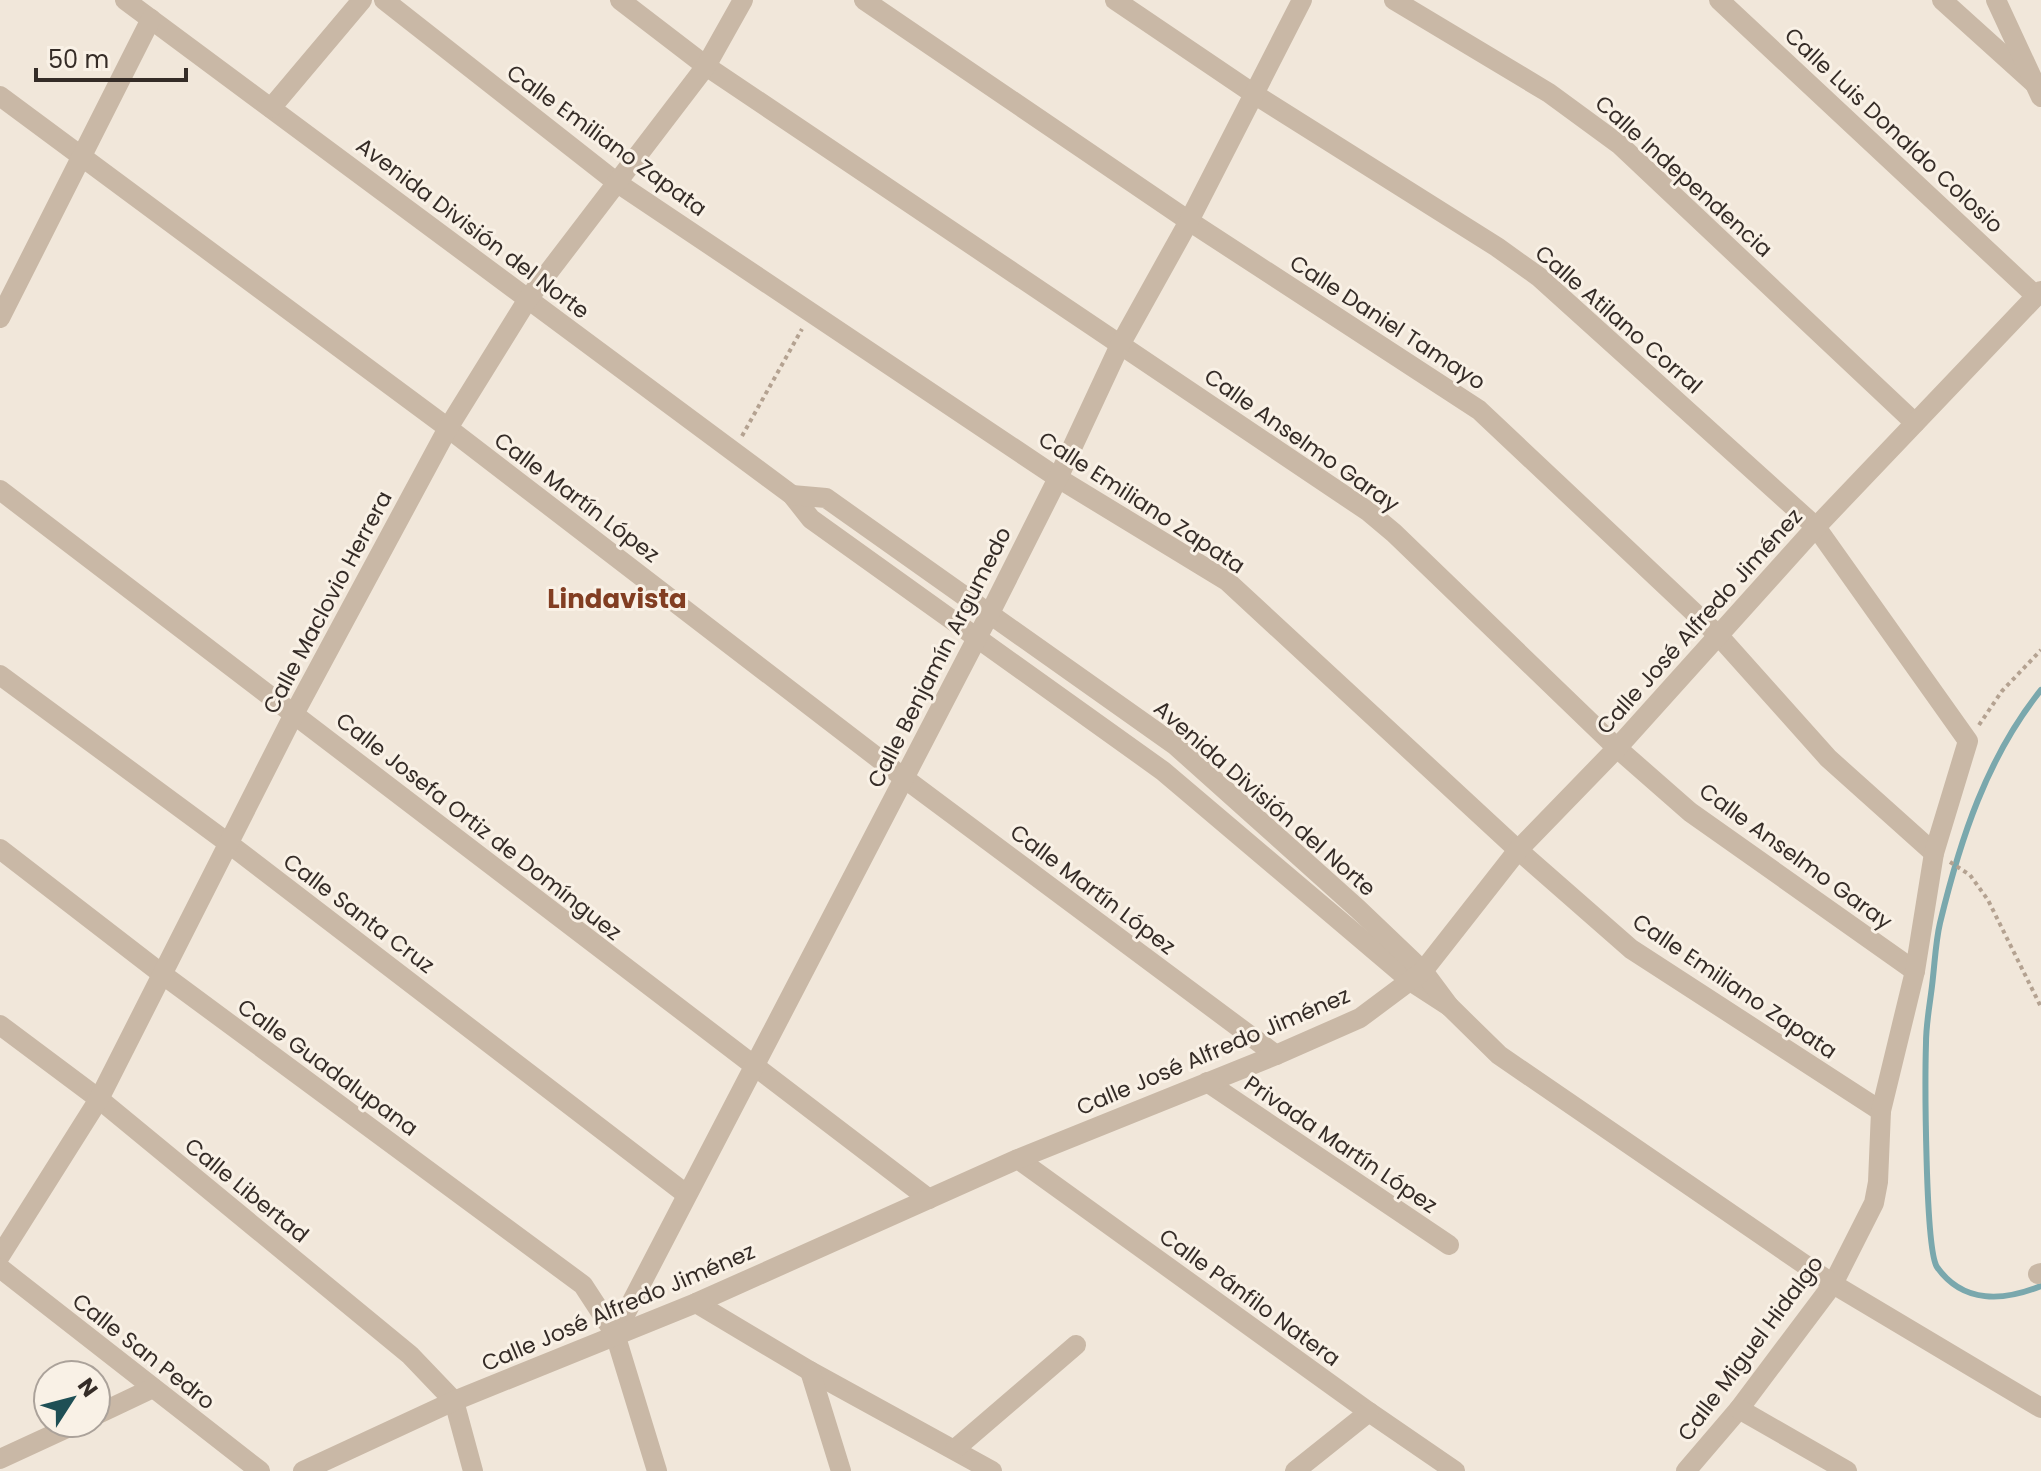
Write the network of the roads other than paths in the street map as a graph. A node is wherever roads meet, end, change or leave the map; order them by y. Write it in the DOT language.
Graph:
graph roads {
  1 [pos="125,0"];
  2 [pos="362,0"];
  3 [pos="384,0"];
  4 [pos="620,0"];
  5 [pos="743,0"];
  6 [pos="864,0"];
  7 [pos="1115,0"];
  8 [pos="1302,0"];
  9 [pos="1394,0"];
  10 [pos="1719,0"];
  11 [pos="1942,0"];
  12 [pos="1996,0"];
  13 [pos="151,19"];
  14 [pos="706,66"];
  15 [pos="2037,90"];
  16 [pos="1254,94"];
  17 [pos="0,96"];
  18 [pos="271,108"];
  19 [pos="81,158"];
  20 [pos="616,182"];
  21 [pos="1189,221"];
  22 [pos="2039,293"];
  23 [pos="528,299"];
  24 [pos="0,318"];
  25 [pos="1120,345"];
  26 [pos="1915,423"];
  27 [pos="448,428"];
  28 [pos="1058,478"];
  29 [pos="0,490"];
  30 [pos="792,495"];
  31 [pos="1816,527"];
  32 [pos="990,613"];
  33 [pos="1718,635"];
  34 [pos="976,636"];
  35 [pos="0,675"];
  36 [pos="294,714"];
  37 [pos="1968,741"];
  38 [pos="1617,748"];
  39 [pos="904,778"];
  40 [pos="228,843"];
  41 [pos="0,849"];
  42 [pos="1518,850"];
  43 [pos="1941,857"];
  44 [pos="1915,971"];
  45 [pos="162,974"];
  46 [pos="1417,976"];
  47 [pos="0,1025"];
  48 [pos="1276,1055"];
  49 [pos="755,1068"];
  50 [pos="1207,1082"];
  51 [pos="99,1099"];
  52 [pos="1881,1111"];
  53 [pos="1018,1159"];
  54 [pos="686,1194"];
  55 [pos="929,1199"];
  56 [pos="1449,1245"];
  57 [pos="0,1256"];
  58 [pos="3,1276"];
  59 [pos="1833,1284"];
  60 [pos="696,1303"];
  61 [pos="615,1334"];
  62 [pos="1076,1345"];
  63 [pos="810,1371"];
  64 [pos="153,1388"];
  65 [pos="454,1401"];
  66 [pos="112,1407"];
  67 [pos="2041,1408"];
  68 [pos="1739,1409"];
  69 [pos="1369,1412"];
  70 [pos="43,1439"];
  71 [pos="955,1449"];
  72 [pos="0,1459"];
  73 [pos="260,1471"];
  74 [pos="303,1471"];
  75 [pos="473,1471"];
  76 [pos="657,1471"];
  77 [pos="841,1471"];
  78 [pos="992,1471"];
  79 [pos="1295,1471"];
  80 [pos="1455,1471"];
  81 [pos="1686,1471"];
  82 [pos="1847,1471"];
  1 -- 13 [label="street, Avenida División del Norte"];
  2 -- 18 [label="street"];
  3 -- 20 [label="street, Calle Emiliano Zapata"];
  4 -- 14 [label="street, Calle Anselmo Garay"];
  5 -- 14 [label="street, Calle Maclovio Herrera"];
  6 -- 21 [label="street, Calle Daniel Tamayo"];
  7 -- 16 [label="street, Calle Atilano Corral"];
  8 -- 16 [label="street, Calle Benjamín Argumedo"];
  9 -- 26 [label="street, Calle Independencia"];
  10 -- 22 [label="street, Calle Luis Donaldo Colosio"];
  11 -- 15 [label="street"];
  12 -- 15 [label="street"];
  13 -- 18 [label="street, Avenida División del Norte"];
  13 -- 19 [label="street"];
  14 -- 20 [label="street, Calle Maclovio Herrera"];
  14 -- 25 [label="street, Calle Anselmo Garay"];
  16 -- 21 [label="street, Calle Benjamín Argumedo"];
  16 -- 31 [label="street, Calle Atilano Corral"];
  17 -- 19 [label="street, Calle Martín López"];
  18 -- 23 [label="street, Avenida División del Norte"];
  19 -- 24 [label="street"];
  19 -- 27 [label="street, Calle Martín López"];
  20 -- 23 [label="street, Calle Maclovio Herrera"];
  20 -- 28 [label="street, Calle Emiliano Zapata"];
  21 -- 25 [label="street, Calle Benjamín Argumedo"];
  21 -- 33 [label="street, Calle Daniel Tamayo"];
  22 -- 26 [label="street, Calle José Alfredo Jiménez"];
  23 -- 27 [label="street, Calle Maclovio Herrera"];
  23 -- 30 [label="street, Avenida División del Norte"];
  25 -- 28 [label="street, Calle Benjamín Argumedo"];
  25 -- 38 [label="street, Calle Anselmo Garay"];
  26 -- 31 [label="street, Calle José Alfredo Jiménez"];
  27 -- 36 [label="street, Calle Maclovio Herrera"];
  27 -- 39 [label="street, Calle Martín López"];
  28 -- 32 [label="street, Calle Benjamín Argumedo"];
  28 -- 42 [label="street, Calle Emiliano Zapata"];
  29 -- 36 [label="street, Calle Josefa Ortiz de Domínguez"];
  30 -- 32 [label="street, Avenida División del Norte"];
  30 -- 34 [label="street, Avenida División del Norte"];
  31 -- 33 [label="street, Calle José Alfredo Jiménez"];
  31 -- 37 [label="street, Calle Atilano Corral"];
  32 -- 34 [label="street, Calle Benjamín Argumedo"];
  32 -- 46 [label="street, Avenida División del Norte"];
  33 -- 38 [label="street, Calle José Alfredo Jiménez"];
  33 -- 43 [label="street, Calle Daniel Tamayo"];
  34 -- 39 [label="street, Calle Benjamín Argumedo"];
  34 -- 46 [label="street, Avenida División del Norte"];
  35 -- 40 [label="street, Calle Santa Cruz"];
  36 -- 40 [label="street, Calle Maclovio Herrera"];
  36 -- 49 [label="street, Calle Josefa Ortiz de Domínguez"];
  37 -- 43 [label="street, Calle Miguel Hidalgo"];
  38 -- 42 [label="street, Calle José Alfredo Jiménez"];
  38 -- 44 [label="street, Calle Anselmo Garay"];
  39 -- 48 [label="street, Calle Martín López"];
  39 -- 49 [label="street, Calle Benjamín Argumedo"];
  40 -- 45 [label="street, Calle Maclovio Herrera"];
  40 -- 54 [label="street, Calle Santa Cruz"];
  41 -- 45 [label="street, Calle Guadalupana"];
  42 -- 46 [label="street, Calle José Alfredo Jiménez"];
  42 -- 52 [label="street, Calle Emiliano Zapata"];
  43 -- 44 [label="street, Calle Miguel Hidalgo"];
  44 -- 52 [label="street, Calle Miguel Hidalgo"];
  45 -- 51 [label="street, Calle Maclovio Herrera"];
  45 -- 61 [label="street, Calle Guadalupana"];
  46 -- 48 [label="street, Calle José Alfredo Jiménez"];
  46 -- 59 [label="street, Avenida División del Norte"];
  47 -- 51 [label="street, Calle Libertad"];
  48 -- 50 [label="street, Calle José Alfredo Jiménez"];
  49 -- 54 [label="street, Calle Benjamín Argumedo"];
  49 -- 55 [label="street, Calle Josefa Ortiz de Domínguez"];
  50 -- 53 [label="street, Calle José Alfredo Jiménez"];
  50 -- 56 [label="street, Privada Martín López"];
  51 -- 57 [label="street, Calle Maclovio Herrera"];
  51 -- 65 [label="street, Calle Libertad"];
  52 -- 59 [label="street, Calle Miguel Hidalgo"];
  53 -- 55 [label="street, Calle José Alfredo Jiménez"];
  53 -- 69 [label="street, Calle Pánfilo Natera"];
  54 -- 61 [label="street, Calle Benjamín Argumedo"];
  55 -- 60 [label="street, Calle José Alfredo Jiménez"];
  58 -- 64 [label="street, Calle San Pedro"];
  59 -- 67 [label="street, Avenida División del Norte"];
  59 -- 68 [label="street, Calle Miguel Hidalgo"];
  60 -- 61 [label="street, Calle José Alfredo Jiménez"];
  60 -- 63 [label="street"];
  61 -- 65 [label="street, Calle José Alfredo Jiménez"];
  61 -- 76 [label="street, Calle Guadalupana"];
  62 -- 71 [label="street"];
  63 -- 71 [label="street"];
  63 -- 77 [label="street"];
  64 -- 66 [label="street"];
  64 -- 73 [label="street, Calle San Pedro"];
  65 -- 74 [label="street, Calle José Alfredo Jiménez"];
  65 -- 75 [label="street"];
  68 -- 81 [label="street, Calle Miguel Hidalgo"];
  68 -- 82 [label="street"];
  69 -- 79 [label="street"];
  69 -- 80 [label="street, Calle Pánfilo Natera"];
  70 -- 72 [label="street"];
  71 -- 78 [label="street"];
}
